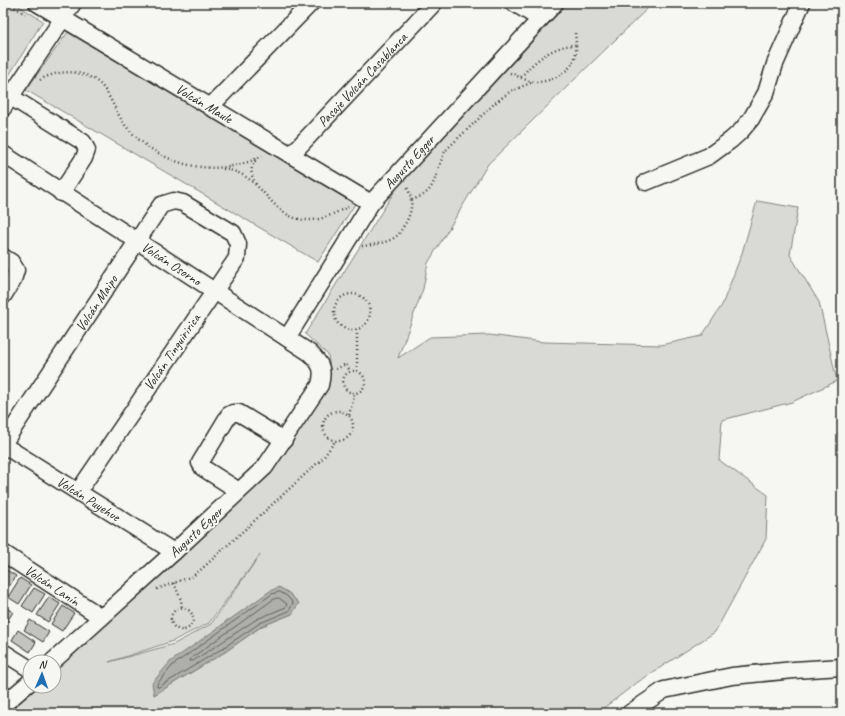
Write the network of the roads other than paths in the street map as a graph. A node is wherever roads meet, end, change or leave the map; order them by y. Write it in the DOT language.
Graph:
graph roads {
  1 [pos="74,3"];
  2 [pos="311,3"];
  3 [pos="434,3"];
  4 [pos="514,3"];
  5 [pos="555,3"];
  6 [pos="802,3"];
  7 [pos="32,9"];
  8 [pos="63,19"];
  9 [pos="540,19"];
  10 [pos="7,102"];
  11 [pos="210,108"];
  12 [pos="3,154"];
  13 [pos="291,156"];
  14 [pos="646,182"];
  15 [pos="61,193"];
  16 [pos="371,204"];
  17 [pos="209,218"];
  18 [pos="138,242"];
  19 [pos="3,257"];
  20 [pos="214,291"];
  21 [pos="3,296"];
  22 [pos="287,338"];
  23 [pos="320,385"];
  24 [pos="284,440"];
  25 [pos="3,445"];
  26 [pos="239,491"];
  27 [pos="78,492"];
  28 [pos="174,552"];
  29 [pos="3,553"];
  30 [pos="101,617"];
  31 [pos="3,652"];
  32 [pos="61,654"];
  33 [pos="22,664"];
  34 [pos="842,667"];
  35 [pos="22,689"];
  36 [pos="3,705"];
  37 [pos="630,713"];
  1 -- 8 [label="street"];
  2 -- 11 [label="street"];
  3 -- 13 [label="street, Pasaje Volcán Casablanca"];
  4 -- 9 [label="street"];
  5 -- 9 [label="street, Augusto Egger"];
  6 -- 14 [label="street"];
  7 -- 8 [label="street, Volcán Maule"];
  8 -- 10 [label="street"];
  8 -- 11 [label="street, Volcán Maule"];
  9 -- 16 [label="street, Augusto Egger"];
  10 -- 15 [label="street"];
  11 -- 13 [label="street, Volcán Maule"];
  12 -- 15 [label="street, Volcán Osorno"];
  13 -- 16 [label="street, Volcán Maule"];
  15 -- 18 [label="street, Volcán Osorno"];
  16 -- 22 [label="street, Augusto Egger"];
  17 -- 18 [label="street, Volcán Maipo"];
  17 -- 20 [label="street, Volcán Tinguiririca"];
  18 -- 20 [label="street, Volcán Osorno"];
  18 -- 25 [label="street, Volcán Maipo"];
  19 -- 21 [label="street"];
  20 -- 22 [label="street, Volcán Osorno"];
  20 -- 27 [label="street, Volcán Tinguiririca"];
  22 -- 23 [label="street, Volcán Osorno"];
  23 -- 24 [label="street, Augusto Egger"];
  24 -- 26 [label="street, Augusto Egger"];
  24 -- 26 [label="street"];
  25 -- 27 [label="street, Volcán Puyehue"];
  26 -- 28 [label="street, Augusto Egger"];
  27 -- 28 [label="street, Volcán Puyehue"];
  28 -- 30 [label="street, Augusto Egger"];
  29 -- 30 [label="street, Volcán Lanín"];
  30 -- 32 [label="street, Augusto Egger"];
  31 -- 33 [label="street"];
  34 -- 37 [label="street"];
  35 -- 36 [label="street"];
}
